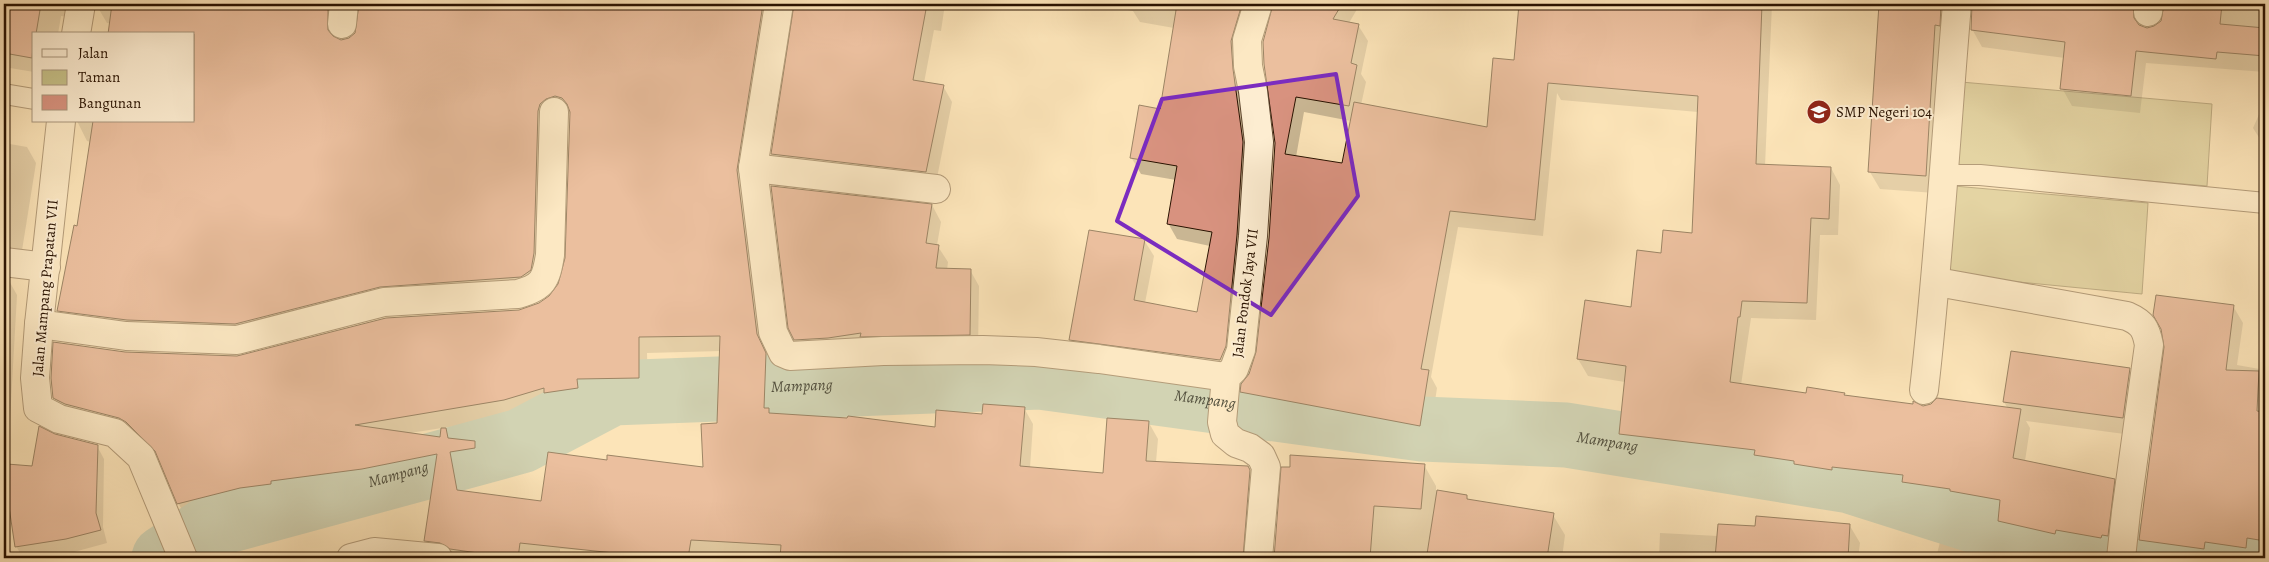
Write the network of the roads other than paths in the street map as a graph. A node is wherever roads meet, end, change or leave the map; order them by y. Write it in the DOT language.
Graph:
graph roads {
  1 [pos="81,4"];
  2 [pos="780,4"];
  3 [pos="1258,4"];
  4 [pos="1956,4"];
  5 [pos="76,32"];
  6 [pos="4,94"];
  7 [pos="32,99"];
  8 [pos="554,112"];
  9 [pos="61,122"];
  10 [pos="753,168"];
  11 [pos="1942,175"];
  12 [pos="936,189"];
  13 [pos="2265,203"];
  14 [pos="4,262"];
  15 [pos="46,267"];
  16 [pos="1937,282"];
  17 [pos="39,324"];
  18 [pos="1225,384"];
  19 [pos="1924,390"];
  20 [pos="2121,556"];
  21 [pos="183,558"];
  22 [pos="351,558"];
  23 [pos="438,558"];
  24 [pos="1258,558"];
  1 -- 5 [label="street"];
  2 -- 10 [label="street"];
  3 -- 18 [label="street, Jalan Pondok Jaya VII"];
  4 -- 11 [label="street"];
  6 -- 7 [label="lane"];
  8 -- 17 [label="street"];
  9 -- 15 [label="street, Jalan Mampang Prapatan VII"];
  10 -- 12 [label="street"];
  10 -- 18 [label="street"];
  11 -- 13 [label="lane"];
  11 -- 16 [label="street"];
  14 -- 15 [label="street"];
  15 -- 17 [label="street, Jalan Mampang Prapatan VII"];
  16 -- 19 [label="street"];
  16 -- 20 [label="street"];
  17 -- 21 [label="street, Jalan Mampang Prapatan VII"];
  18 -- 24 [label="street, Jalan Pondok Jaya VII"];
  22 -- 23 [label="street"];
}
